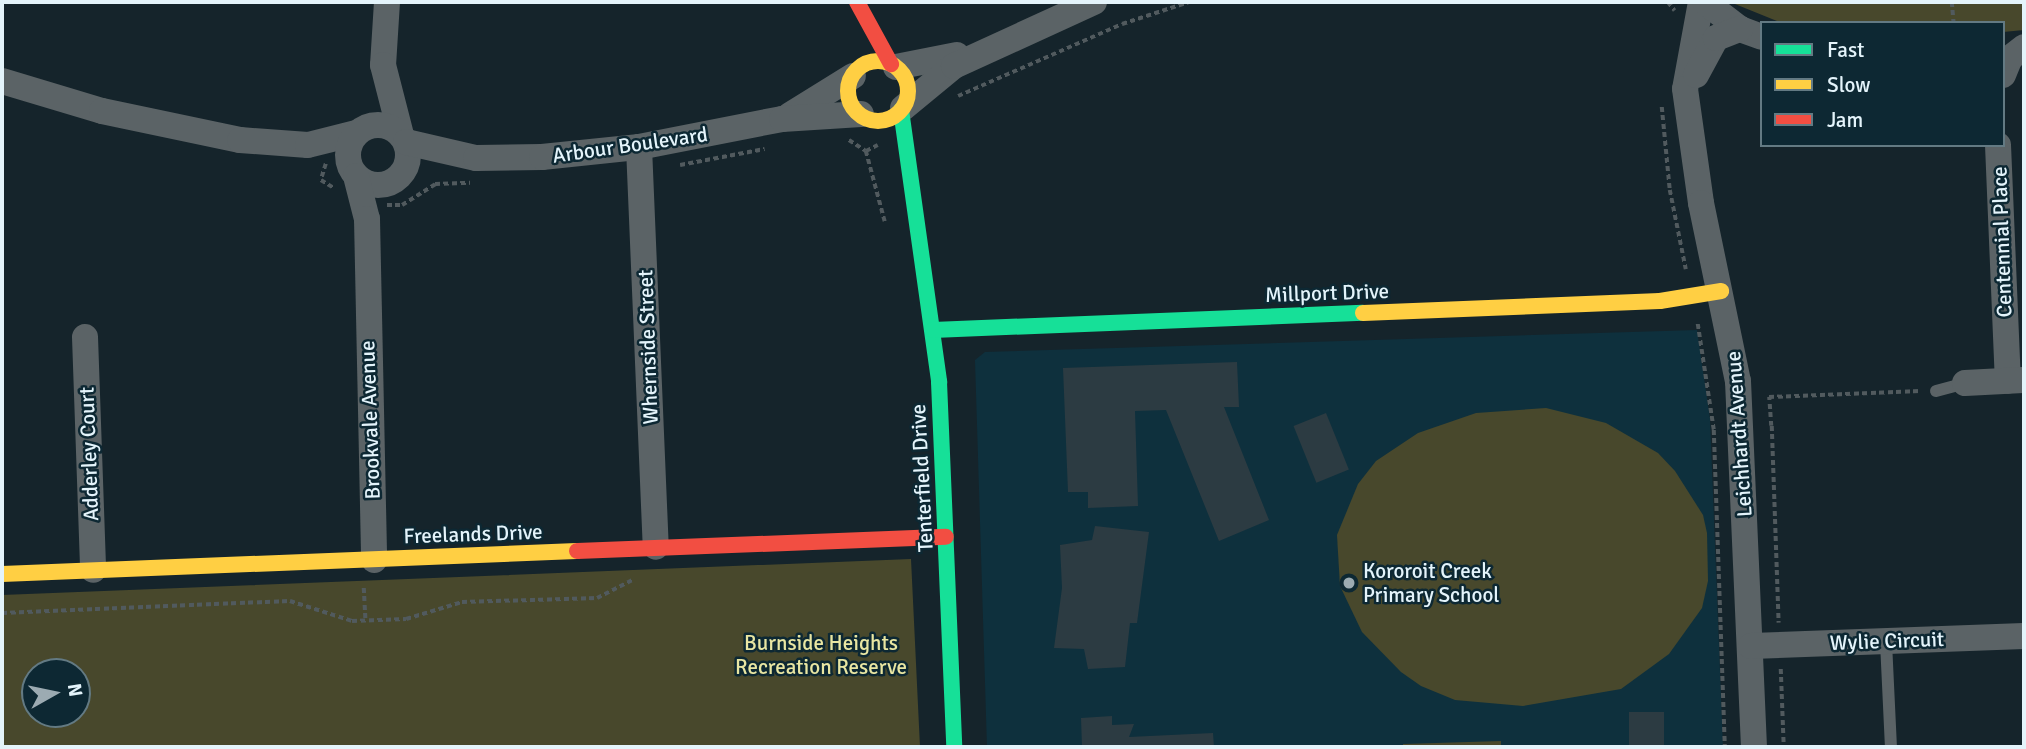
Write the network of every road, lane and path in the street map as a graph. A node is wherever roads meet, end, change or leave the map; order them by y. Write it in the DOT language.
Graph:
graph roads {
  1 [pos="387,2"];
  2 [pos="849,2"];
  3 [pos="857,2"];
  4 [pos="1094,2"];
  5 [pos="1189,2"];
  6 [pos="1703,2"];
  7 [pos="1952,2"];
  8 [pos="1954,21"];
  9 [pos="850,24"];
  10 [pos="1751,33"];
  11 [pos="2024,46"];
  12 [pos="383,47"];
  13 [pos="989,48"];
  14 [pos="854,49"];
  15 [pos="2005,50"];
  16 [pos="894,65"];
  17 [pos="2005,70"];
  18 [pos="855,73"];
  19 [pos="2,81"];
  20 [pos="956,97"];
  21 [pos="902,109"];
  22 [pos="864,116"];
  23 [pos="782,119"];
  24 [pos="1690,125"];
  25 [pos="359,131"];
  26 [pos="403,139"];
  27 [pos="277,144"];
  28 [pos="639,147"];
  29 [pos="1998,147"];
  30 [pos="866,151"];
  31 [pos="476,158"];
  32 [pos="353,172"];
  33 [pos="398,177"];
  34 [pos="913,209"];
  35 [pos="888,235"];
  36 [pos="367,279"];
  37 [pos="1721,291"];
  38 [pos="933,330"];
  39 [pos="85,337"];
  40 [pos="2016,381"];
  41 [pos="1965,383"];
  42 [pos="1937,391"];
  43 [pos="1772,426"];
  44 [pos="1743,429"];
  45 [pos="946,537"];
  46 [pos="656,547"];
  47 [pos="374,559"];
  48 [pos="93,570"];
  49 [pos="2,573"];
  50 [pos="635,578"];
  51 [pos="2,613"];
  52 [pos="2024,636"];
  53 [pos="1886,642"];
  54 [pos="1780,645"];
  55 [pos="1751,646"];
  56 [pos="954,747"];
  57 [pos="1725,747"];
  58 [pos="1754,747"];
  59 [pos="1784,747"];
  60 [pos="1891,747"];
  1 -- 12 [label="street"];
  2 -- 9 [label="street"];
  3 -- 16 [label="street"];
  4 -- 13 [label="street"];
  5 -- 20 [label="path"];
  6 -- 10 [label="street"];
  6 -- 24 [label="street"];
  7 -- 8 [label="path"];
  10 -- 24 [label="street"];
  11 -- 15 [label="street"];
  11 -- 17 [label="street"];
  12 -- 25 [label="street"];
  12 -- 26 [label="street"];
  13 -- 16 [label="street"];
  13 -- 21 [label="street"];
  14 -- 18 [label="street"];
  16 -- 18 [label="street"];
  16 -- 21 [label="street"];
  18 -- 22 [label="street"];
  18 -- 23 [label="street"];
  19 -- 27 [label="street"];
  21 -- 22 [label="street"];
  21 -- 34 [label="street, Tenterfield Drive"];
  22 -- 23 [label="street"];
  22 -- 34 [label="street, Tenterfield Drive"];
  23 -- 28 [label="street, Arbour Boulevard"];
  24 -- 37 [label="street, Leichhardt Avenue"];
  25 -- 26 [label="street"];
  25 -- 27 [label="street"];
  25 -- 32 [label="street"];
  26 -- 31 [label="street, Arbour Boulevard"];
  26 -- 33 [label="street"];
  27 -- 32 [label="street"];
  28 -- 31 [label="street, Arbour Boulevard"];
  28 -- 46 [label="street, Whernside Street"];
  29 -- 40 [label="street, Centennial Place"];
  30 -- 35 [label="path"];
  31 -- 33 [label="street, Arbour Boulevard"];
  32 -- 33 [label="street"];
  32 -- 36 [label="street, Brookvale Avenue"];
  33 -- 36 [label="street, Brookvale Avenue"];
  34 -- 38 [label="street, Tenterfield Drive"];
  36 -- 47 [label="street, Brookvale Avenue"];
  37 -- 38 [label="street, Millport Drive"];
  37 -- 44 [label="street, Leichhardt Avenue"];
  38 -- 45 [label="street, Tenterfield Drive"];
  39 -- 48 [label="street, Adderley Court"];
  40 -- 41 [label="street"];
  41 -- 42 [label="lane"];
  42 -- 43 [label="path"];
  43 -- 44 [label="path"];
  43 -- 54 [label="path"];
  44 -- 55 [label="street, Leichhardt Avenue"];
  44 -- 57 [label="path"];
  45 -- 46 [label="street, Freelands Drive"];
  45 -- 56 [label="street, Tenterfield Drive"];
  46 -- 47 [label="street, Freelands Drive"];
  47 -- 48 [label="street, Freelands Drive"];
  48 -- 49 [label="street, Freelands Drive"];
  50 -- 51 [label="path"];
  52 -- 53 [label="street, Wylie Circuit"];
  53 -- 54 [label="street, Wylie Circuit"];
  53 -- 60 [label="lane"];
  54 -- 55 [label="street, Wylie Circuit"];
  54 -- 59 [label="path"];
  55 -- 58 [label="street, Leichhardt Avenue"];
}
